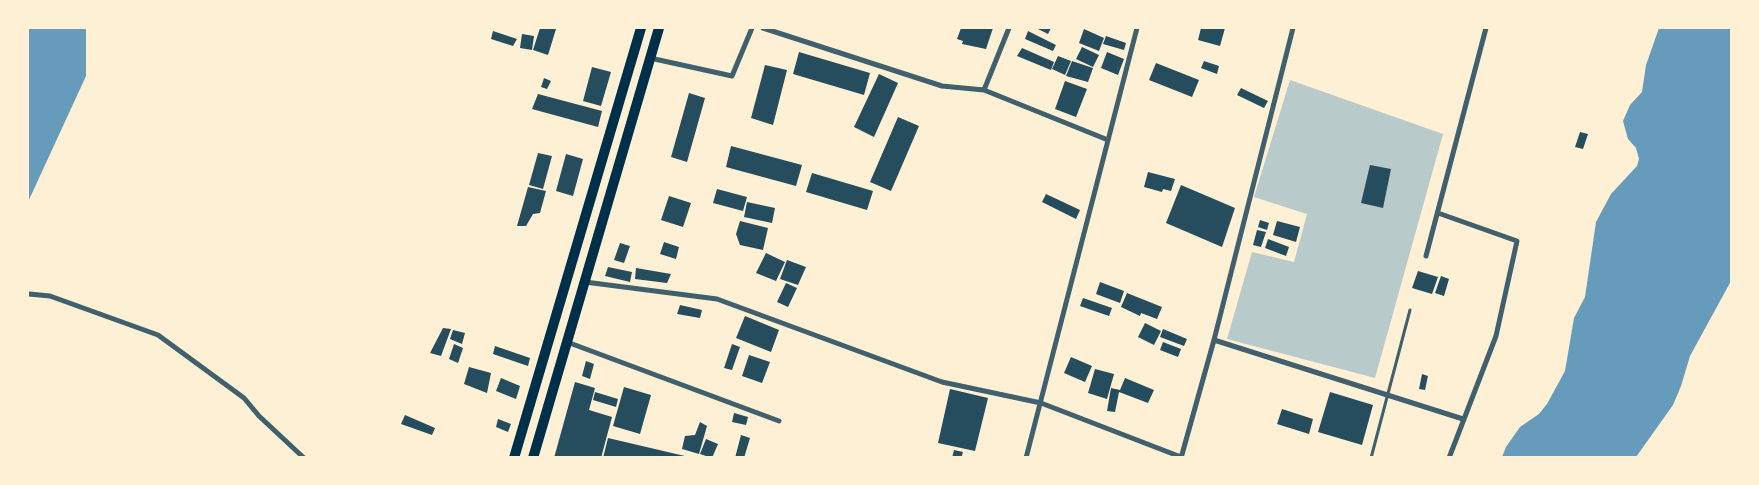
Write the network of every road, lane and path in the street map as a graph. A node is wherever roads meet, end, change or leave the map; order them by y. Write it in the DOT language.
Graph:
graph roads {
  1 [pos="641,28"];
  2 [pos="659,28"];
  3 [pos="752,28"];
  4 [pos="763,28"];
  5 [pos="1008,28"];
  6 [pos="1138,28"];
  7 [pos="1293,28"];
  8 [pos="1486,28"];
  9 [pos="650,58"];
  10 [pos="984,90"];
  11 [pos="1108,140"];
  12 [pos="1438,213"];
  13 [pos="1426,256"];
  14 [pos="585,282"];
  15 [pos="29,294"];
  16 [pos="1410,310"];
  17 [pos="1214,340"];
  18 [pos="566,342"];
  19 [pos="1388,396"];
  20 [pos="1041,403"];
  21 [pos="1463,419"];
  22 [pos="779,421"];
  23 [pos="1181,457"];
  24 [pos="304,458"];
  25 [pos="514,458"];
  26 [pos="533,458"];
  27 [pos="1026,458"];
  28 [pos="1371,458"];
  29 [pos="1449,458"];
  1 -- 25 [label="highway"];
  2 -- 9 [label="highway"];
  3 -- 9 [label="street"];
  4 -- 10 [label="street"];
  5 -- 10 [label="street"];
  6 -- 11 [label="street"];
  7 -- 17 [label="street"];
  8 -- 12 [label="street"];
  9 -- 14 [label="highway"];
  10 -- 11 [label="street"];
  11 -- 20 [label="street"];
  12 -- 13 [label="street"];
  12 -- 21 [label="street"];
  14 -- 18 [label="highway"];
  14 -- 20 [label="street"];
  15 -- 24 [label="street"];
  16 -- 19 [label="lane"];
  17 -- 19 [label="street"];
  17 -- 23 [label="street"];
  18 -- 22 [label="street"];
  18 -- 26 [label="highway"];
  19 -- 21 [label="street"];
  19 -- 28 [label="lane"];
  20 -- 23 [label="street"];
  20 -- 27 [label="street"];
  21 -- 29 [label="street"];
}
